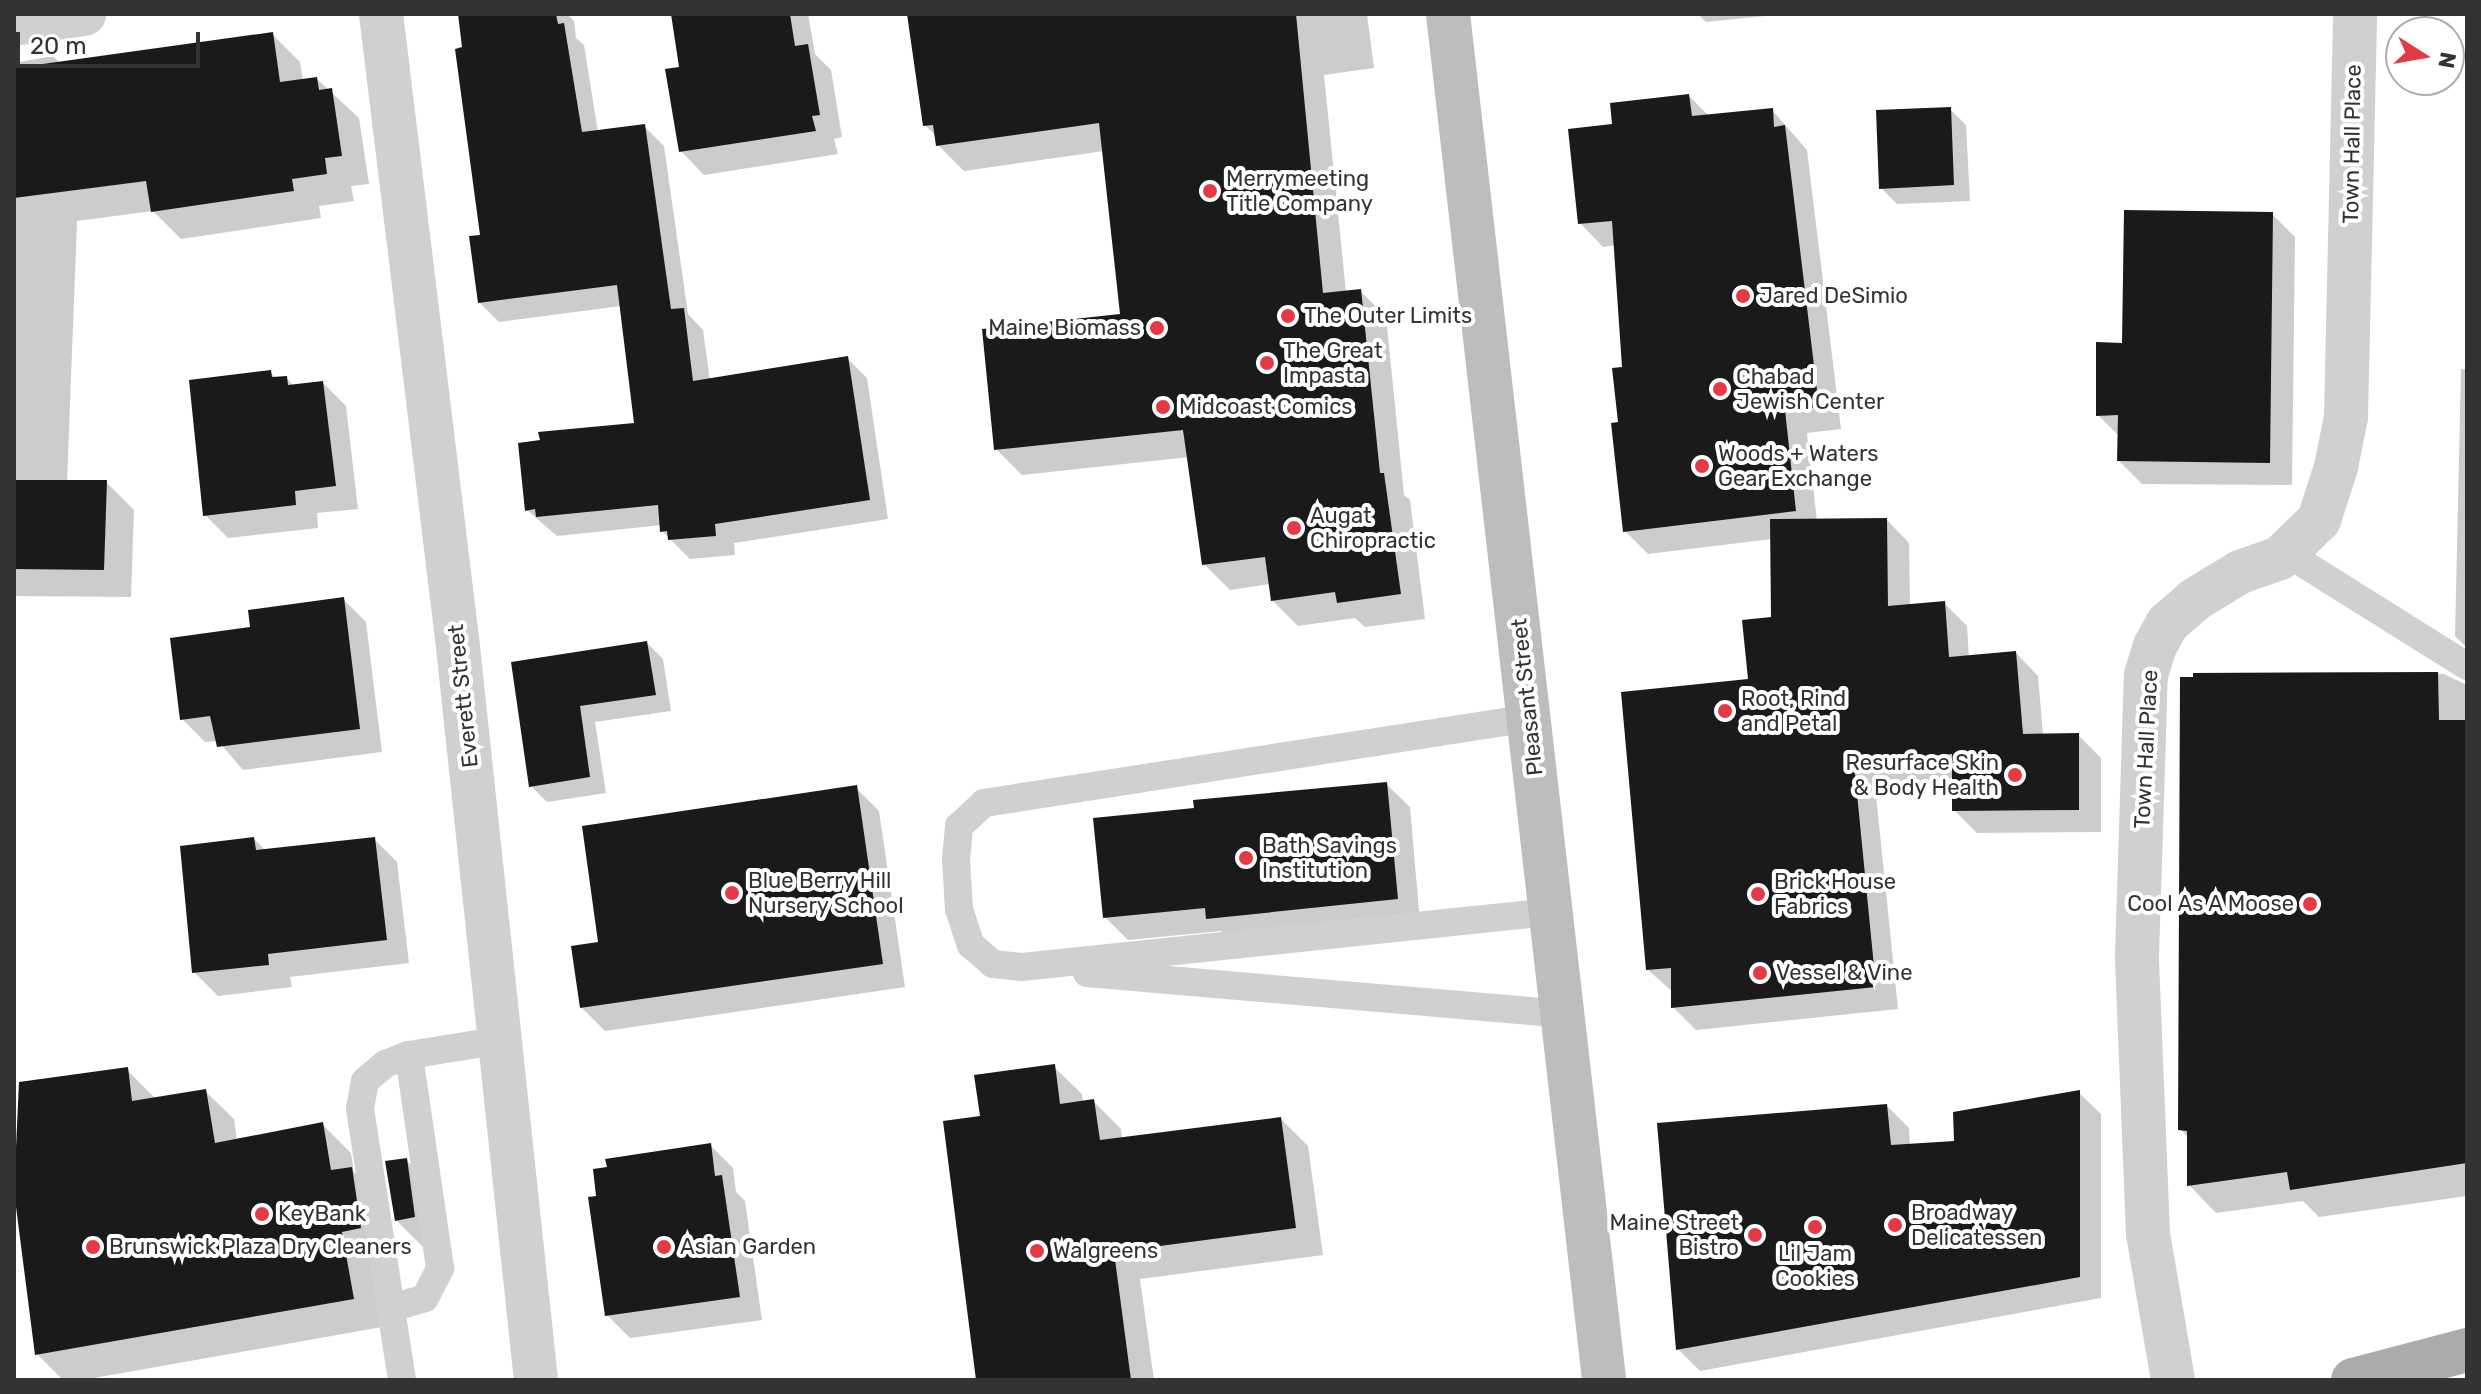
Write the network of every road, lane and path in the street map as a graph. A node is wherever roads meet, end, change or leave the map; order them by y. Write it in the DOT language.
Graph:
graph roads {
  1 [pos="84,14"];
  2 [pos="381,14"];
  3 [pos="1448,14"];
  4 [pos="2355,14"];
  5 [pos="14,24"];
  6 [pos="2285,552"];
  7 [pos="2467,666"];
  8 [pos="1530,718"];
  9 [pos="1550,912"];
  10 [pos="1022,967"];
  11 [pos="1562,1014"];
  12 [pos="502,1040"];
  13 [pos="409,1055"];
  14 [pos="391,1308"];
  15 [pos="2467,1350"];
  16 [pos="2427,1370"];
  17 [pos="402,1380"];
  18 [pos="536,1380"];
  19 [pos="1604,1380"];
  20 [pos="2173,1380"];
  21 [pos="2353,1380"];
  1 -- 5 [label="street"];
  2 -- 12 [label="street, Everett Street"];
  3 -- 8 [label="main road, Pleasant Street"];
  4 -- 6 [label="street, Town Hall Place"];
  6 -- 7 [label="lane"];
  6 -- 20 [label="street, Town Hall Place"];
  8 -- 9 [label="main road, Pleasant Street"];
  8 -- 10 [label="lane"];
  9 -- 10 [label="lane"];
  9 -- 11 [label="main road, Pleasant Street"];
  10 -- 11 [label="lane"];
  11 -- 19 [label="main road, Pleasant Street"];
  12 -- 13 [label="lane"];
  12 -- 18 [label="street, Everett Street"];
  13 -- 14 [label="lane"];
  13 -- 14 [label="lane"];
  14 -- 17 [label="lane"];
  15 -- 16 [label="main road"];
  16 -- 21 [label="main road"];
}
